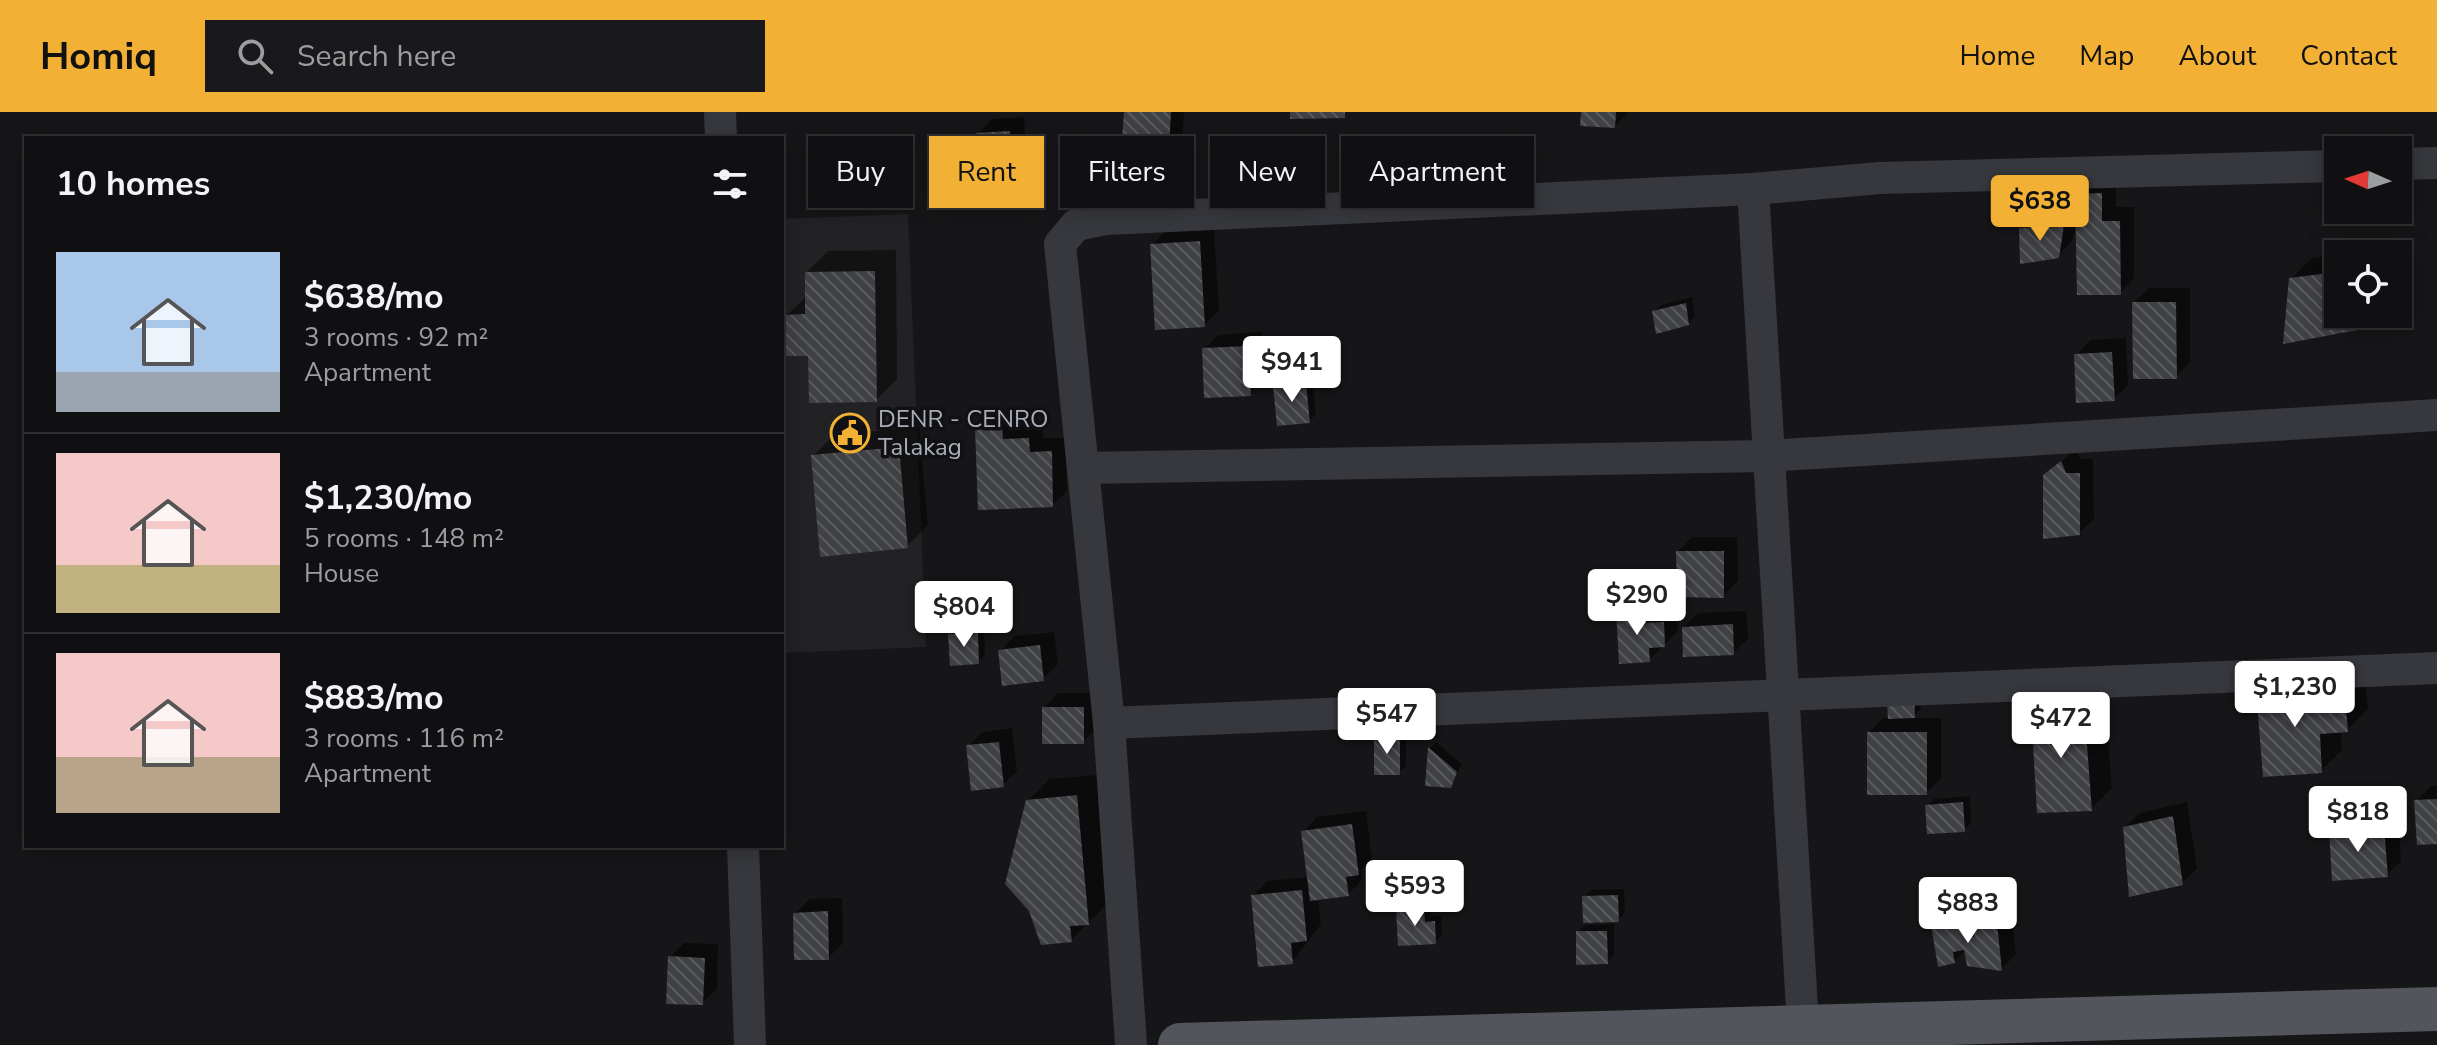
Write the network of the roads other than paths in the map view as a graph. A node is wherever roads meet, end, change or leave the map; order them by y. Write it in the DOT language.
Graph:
graph roads {
  1 [pos="720,112"];
  2 [pos="721,136"];
  3 [pos="2324,166"];
  4 [pos="2412,167"];
  5 [pos="2436,171"];
  6 [pos="1753,189"];
  7 [pos="2437,415"];
  8 [pos="1767,456"];
  9 [pos="1083,468"];
  10 [pos="2437,668"];
  11 [pos="1783,694"];
  12 [pos="1109,723"];
  13 [pos="743,848"];
  14 [pos="2437,1009"];
  15 [pos="1803,1025"];
  16 [pos="750,1045"];
  17 [pos="1131,1045"];
  18 [pos="1180,1045"];
  1 -- 2 [label="street"];
  3 -- 6 [label="street"];
  4 -- 5 [label="street"];
  6 -- 8 [label="street"];
  6 -- 9 [label="street"];
  7 -- 8 [label="street"];
  8 -- 9 [label="street"];
  8 -- 11 [label="street"];
  9 -- 12 [label="street"];
  10 -- 11 [label="street"];
  11 -- 12 [label="street"];
  11 -- 15 [label="street"];
  12 -- 17 [label="street"];
  13 -- 16 [label="street"];
  14 -- 15 [label="main road"];
  15 -- 18 [label="main road"];
}
